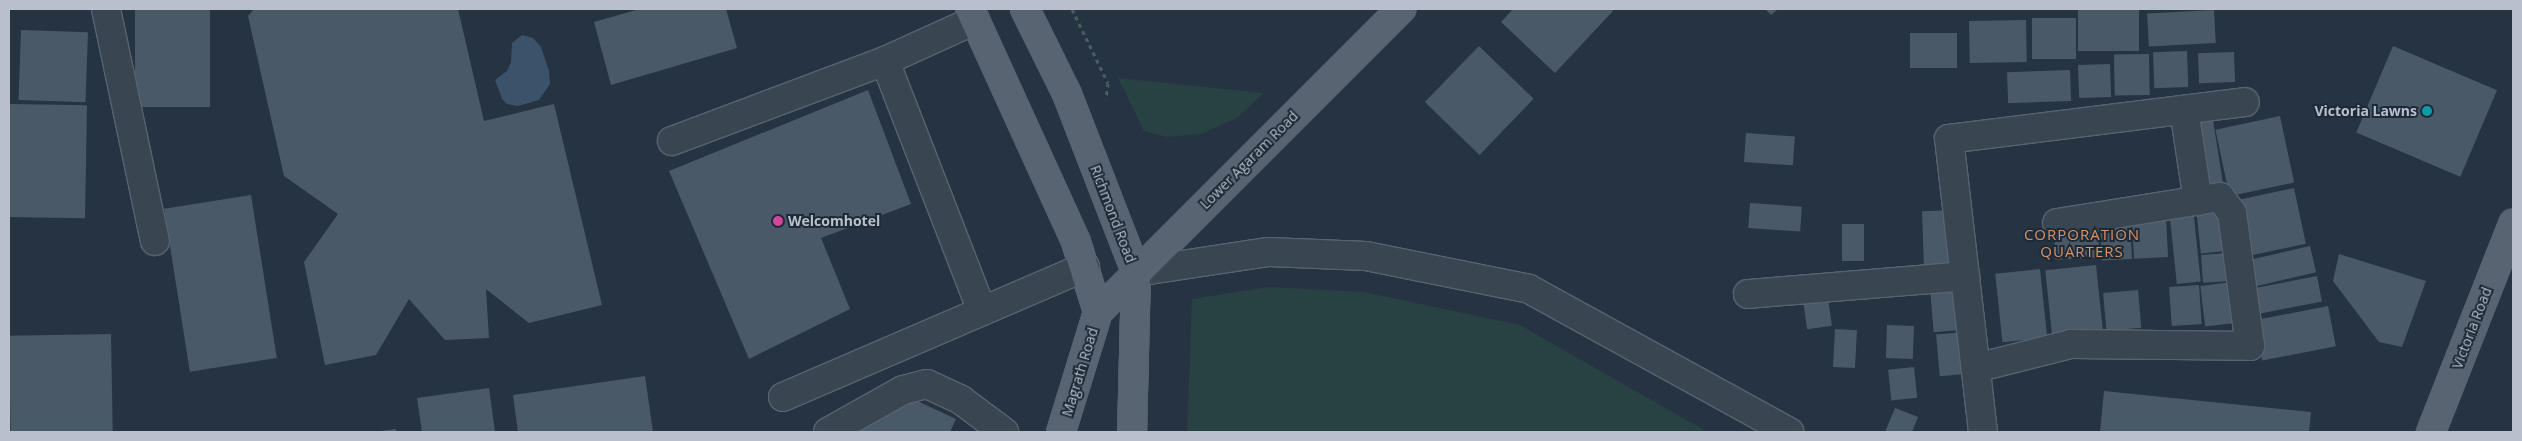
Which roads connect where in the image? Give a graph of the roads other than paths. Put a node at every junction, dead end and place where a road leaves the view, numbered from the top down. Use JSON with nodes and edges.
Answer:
{"nodes":[{"id":1,"x":106,"y":9,"type":"edge"},
{"id":2,"x":1025,"y":9,"type":"edge"},
{"id":3,"x":1401,"y":9,"type":"edge"},
{"id":4,"x":972,"y":14,"type":"edge"},
{"id":5,"x":884,"y":60,"type":"junction"},
{"id":6,"x":2244,"y":102,"type":"dead end"},
{"id":7,"x":2184,"y":110,"type":"junction"},
{"id":8,"x":672,"y":141,"type":"dead end"},
{"id":9,"x":2198,"y":200,"type":"junction"},
{"id":10,"x":2057,"y":223,"type":"dead end"},
{"id":11,"x":2513,"y":224,"type":"edge"},
{"id":12,"x":155,"y":241,"type":"dead end"},
{"id":13,"x":1085,"y":268,"type":"junction"},
{"id":14,"x":1136,"y":272,"type":"junction"},
{"id":15,"x":1965,"y":276,"type":"junction"},
{"id":16,"x":1748,"y":294,"type":"dead end"},
{"id":17,"x":982,"y":311,"type":"junction"},
{"id":18,"x":1098,"y":312,"type":"junction"},
{"id":19,"x":1976,"y":368,"type":"junction"},
{"id":20,"x":783,"y":397,"type":"dead end"},
{"id":21,"x":994,"y":430,"type":"edge"},
{"id":22,"x":828,"y":432,"type":"edge"},
{"id":23,"x":1061,"y":432,"type":"edge"},
{"id":24,"x":1132,"y":432,"type":"edge"},
{"id":25,"x":1789,"y":432,"type":"edge"},
{"id":26,"x":1983,"y":432,"type":"edge"},
{"id":27,"x":2431,"y":432,"type":"edge"}],
"edges":[{"from":1,"to":12,"type":"street"},
{"from":2,"to":14,"type":"main road","name":"Richmond Road"},
{"from":3,"to":14,"type":"main road","name":"Lower Agaram Road"},
{"from":4,"to":5,"type":"street"},
{"from":4,"to":13,"type":"main road"},
{"from":5,"to":8,"type":"street"},
{"from":5,"to":17,"type":"street"},
{"from":6,"to":7,"type":"street"},
{"from":7,"to":9,"type":"street"},
{"from":7,"to":15,"type":"street"},
{"from":9,"to":10,"type":"street"},
{"from":9,"to":19,"type":"street"},
{"from":11,"to":27,"type":"main road","name":"Victoria Road"},
{"from":13,"to":17,"type":"street"},
{"from":13,"to":18,"type":"main road"},
{"from":14,"to":18,"type":"main road","name":"Lower Agaram Road"},
{"from":14,"to":24,"type":"main road","name":"Richmond Road"},
{"from":14,"to":25,"type":"street"},
{"from":15,"to":16,"type":"street"},
{"from":15,"to":19,"type":"street"},
{"from":17,"to":20,"type":"street"},
{"from":18,"to":23,"type":"main road","name":"Magrath Road"},
{"from":19,"to":26,"type":"street"},
{"from":21,"to":22,"type":"street"}]}
